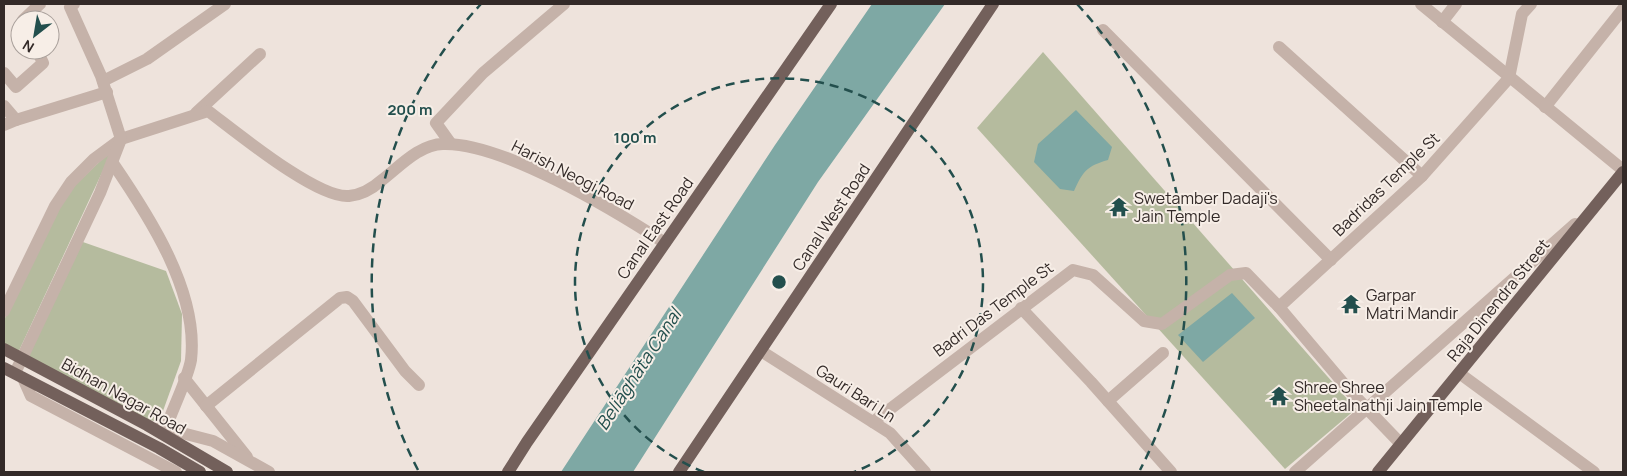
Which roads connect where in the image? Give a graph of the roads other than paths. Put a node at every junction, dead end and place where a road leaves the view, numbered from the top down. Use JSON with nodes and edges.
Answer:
{"nodes":[{"id":1,"x":74,"y":4,"type":"edge"},
{"id":2,"x":225,"y":4,"type":"edge"},
{"id":3,"x":564,"y":4,"type":"edge"},
{"id":4,"x":831,"y":4,"type":"edge"},
{"id":5,"x":992,"y":4,"type":"edge"},
{"id":6,"x":1421,"y":4,"type":"edge"},
{"id":7,"x":1456,"y":4,"type":"edge"},
{"id":8,"x":1531,"y":4,"type":"edge"},
{"id":9,"x":1618,"y":4,"type":"edge"},
{"id":10,"x":1623,"y":9,"type":"edge"},
{"id":11,"x":1442,"y":22,"type":"junction"},
{"id":12,"x":1102,"y":30,"type":"dead end"},
{"id":13,"x":1279,"y":46,"type":"dead end"},
{"id":14,"x":260,"y":54,"type":"dead end"},
{"id":15,"x":42,"y":60,"type":"edge"},
{"id":16,"x":4,"y":73,"type":"edge"},
{"id":17,"x":1509,"y":78,"type":"junction"},
{"id":18,"x":105,"y":87,"type":"junction"},
{"id":19,"x":4,"y":106,"type":"edge"},
{"id":20,"x":1545,"y":107,"type":"junction"},
{"id":21,"x":193,"y":116,"type":"junction"},
{"id":22,"x":10,"y":122,"type":"edge"},
{"id":23,"x":122,"y":139,"type":"junction"},
{"id":24,"x":452,"y":144,"type":"junction"},
{"id":25,"x":112,"y":162,"type":"junction"},
{"id":26,"x":1623,"y":171,"type":"edge"},
{"id":27,"x":1422,"y":176,"type":"junction"},
{"id":28,"x":1592,"y":210,"type":"junction"},
{"id":29,"x":665,"y":243,"type":"junction"},
{"id":30,"x":1331,"y":260,"type":"junction"},
{"id":31,"x":1020,"y":308,"type":"junction"},
{"id":32,"x":1280,"y":308,"type":"junction"},
{"id":33,"x":4,"y":311,"type":"edge"},
{"id":34,"x":4,"y":349,"type":"edge"},
{"id":35,"x":760,"y":351,"type":"junction"},
{"id":36,"x":1163,"y":353,"type":"dead end"},
{"id":37,"x":21,"y":358,"type":"junction"},
{"id":38,"x":14,"y":373,"type":"edge"},
{"id":39,"x":1459,"y":373,"type":"junction"},
{"id":40,"x":184,"y":378,"type":"junction"},
{"id":41,"x":420,"y":385,"type":"dead end"},
{"id":42,"x":1108,"y":402,"type":"junction"},
{"id":43,"x":206,"y":406,"type":"junction"},
{"id":44,"x":1366,"y":409,"type":"junction"},
{"id":45,"x":873,"y":422,"type":"junction"},
{"id":46,"x":165,"y":432,"type":"junction"},
{"id":47,"x":1402,"y":444,"type":"junction"},
{"id":48,"x":252,"y":463,"type":"junction"},
{"id":49,"x":176,"y":472,"type":"edge"},
{"id":50,"x":200,"y":472,"type":"edge"},
{"id":51,"x":227,"y":472,"type":"edge"},
{"id":52,"x":269,"y":472,"type":"edge"},
{"id":53,"x":508,"y":472,"type":"edge"},
{"id":54,"x":679,"y":472,"type":"edge"},
{"id":55,"x":925,"y":472,"type":"edge"},
{"id":56,"x":1171,"y":472,"type":"edge"},
{"id":57,"x":1295,"y":472,"type":"edge"},
{"id":58,"x":1378,"y":472,"type":"edge"},
{"id":59,"x":1594,"y":472,"type":"edge"}],
"edges":[{"from":1,"to":18,"type":"street"},
{"from":2,"to":18,"type":"street"},
{"from":3,"to":24,"type":"street"},
{"from":4,"to":29,"type":"main road","name":"Canal East Road"},
{"from":5,"to":35,"type":"main road","name":"Canal West Road"},
{"from":6,"to":11,"type":"street"},
{"from":7,"to":11,"type":"street"},
{"from":8,"to":17,"type":"street"},
{"from":9,"to":10,"type":"street"},
{"from":10,"to":20,"type":"street"},
{"from":11,"to":17,"type":"street"},
{"from":12,"to":30,"type":"street"},
{"from":13,"to":27,"type":"street"},
{"from":14,"to":21,"type":"street"},
{"from":15,"to":16,"type":"street"},
{"from":17,"to":20,"type":"street"},
{"from":17,"to":27,"type":"street","name":"Badridas Temple St"},
{"from":18,"to":22,"type":"street"},
{"from":18,"to":23,"type":"street"},
{"from":19,"to":22,"type":"street"},
{"from":20,"to":26,"type":"street"},
{"from":21,"to":23,"type":"street","name":"Harish Neogi Road"},
{"from":21,"to":24,"type":"street","name":"Harish Neogi Road"},
{"from":23,"to":25,"type":"street"},
{"from":23,"to":33,"type":"street","name":"Harish Neogi Road"},
{"from":24,"to":29,"type":"street","name":"Harish Neogi Road"},
{"from":25,"to":37,"type":"street"},
{"from":25,"to":40,"type":"street"},
{"from":26,"to":28,"type":"main road","name":"Raja Dinendra Street"},
{"from":27,"to":30,"type":"street","name":"Badridas Temple St"},
{"from":28,"to":39,"type":"main road","name":"Raja Dinendra Street"},
{"from":28,"to":44,"type":"street"},
{"from":29,"to":53,"type":"main road","name":"Canal East Road"},
{"from":30,"to":32,"type":"street","name":"Badridas Temple St"},
{"from":31,"to":32,"type":"street","name":"Badri Das Temple St"},
{"from":31,"to":42,"type":"street"},
{"from":31,"to":45,"type":"street","name":"Badri Das Temple St"},
{"from":32,"to":44,"type":"street"},
{"from":34,"to":37,"type":"main road","name":"Bidhan Nagar Road"},
{"from":35,"to":45,"type":"street","name":"Gauri Bari Ln"},
{"from":35,"to":54,"type":"main road","name":"Canal West Road"},
{"from":36,"to":42,"type":"street"},
{"from":37,"to":38,"type":"street"},
{"from":37,"to":46,"type":"main road","name":"Bidhan Nagar Road"},
{"from":38,"to":49,"type":"street"},
{"from":38,"to":50,"type":"main road","name":"Bidhan Nagar Road"},
{"from":39,"to":47,"type":"main road","name":"Raja Dinendra Street"},
{"from":39,"to":59,"type":"street"},
{"from":40,"to":43,"type":"street"},
{"from":40,"to":46,"type":"street"},
{"from":41,"to":43,"type":"street"},
{"from":42,"to":56,"type":"street"},
{"from":43,"to":48,"type":"street"},
{"from":44,"to":47,"type":"street"},
{"from":44,"to":57,"type":"street"},
{"from":45,"to":55,"type":"street","name":"Gauri Bari Ln"},
{"from":46,"to":48,"type":"street"},
{"from":46,"to":51,"type":"main road","name":"Bidhan Nagar Road"},
{"from":47,"to":58,"type":"main road","name":"Raja Dinendra Street"},
{"from":48,"to":52,"type":"street"}]}
